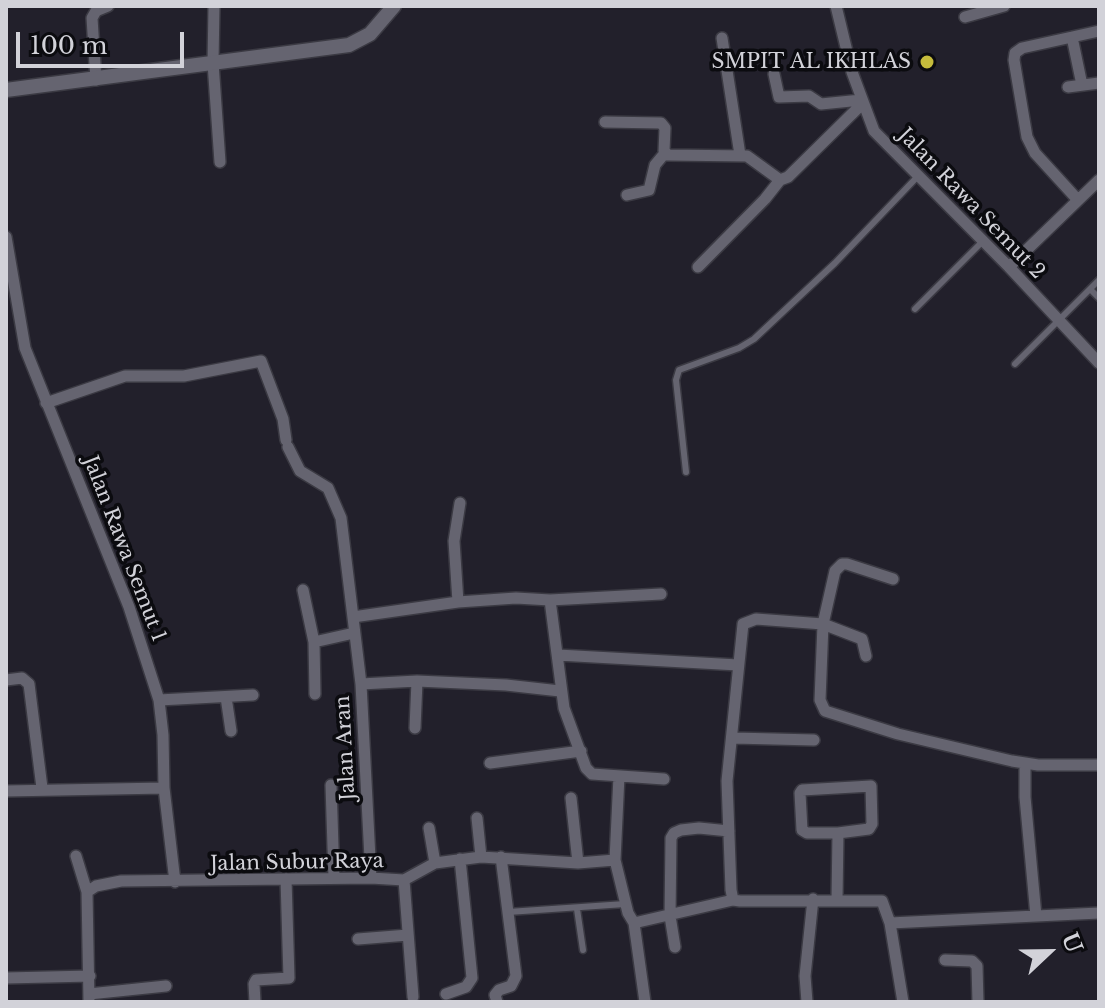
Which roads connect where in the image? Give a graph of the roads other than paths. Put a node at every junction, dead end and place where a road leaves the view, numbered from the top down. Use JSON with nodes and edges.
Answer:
{"nodes":[{"id":1,"x":108,"y":6,"type":"edge"},
{"id":2,"x":214,"y":6,"type":"edge"},
{"id":3,"x":394,"y":6,"type":"edge"},
{"id":4,"x":836,"y":6,"type":"edge"},
{"id":5,"x":1004,"y":6,"type":"edge"},
{"id":6,"x":965,"y":17,"type":"dead end"},
{"id":7,"x":1099,"y":31,"type":"edge"},
{"id":8,"x":1072,"y":37,"type":"junction"},
{"id":9,"x":722,"y":38,"type":"dead end"},
{"id":10,"x":213,"y":63,"type":"junction"},
{"id":11,"x":774,"y":74,"type":"dead end"},
{"id":12,"x":96,"y":80,"type":"junction"},
{"id":13,"x":1099,"y":83,"type":"edge"},
{"id":14,"x":1082,"y":85,"type":"junction"},
{"id":15,"x":1068,"y":87,"type":"dead end"},
{"id":16,"x":6,"y":90,"type":"edge"},
{"id":17,"x":862,"y":102,"type":"junction"},
{"id":18,"x":605,"y":122,"type":"dead end"},
{"id":19,"x":665,"y":153,"type":"junction"},
{"id":20,"x":740,"y":155,"type":"junction"},
{"id":21,"x":220,"y":162,"type":"dead end"},
{"id":22,"x":919,"y":175,"type":"junction"},
{"id":23,"x":780,"y":180,"type":"junction"},
{"id":24,"x":1099,"y":180,"type":"edge"},
{"id":25,"x":627,"y":195,"type":"dead end"},
{"id":26,"x":1077,"y":199,"type":"junction"},
{"id":27,"x":6,"y":237,"type":"edge"},
{"id":28,"x":983,"y":240,"type":"junction"},
{"id":29,"x":698,"y":267,"type":"dead end"},
{"id":30,"x":1009,"y":267,"type":"junction"},
{"id":31,"x":1099,"y":280,"type":"edge"},
{"id":32,"x":10,"y":288,"type":"edge"},
{"id":33,"x":1090,"y":289,"type":"junction"},
{"id":34,"x":1099,"y":298,"type":"edge"},
{"id":35,"x":915,"y":309,"type":"dead end"},
{"id":36,"x":1059,"y":320,"type":"junction"},
{"id":37,"x":1099,"y":363,"type":"edge"},
{"id":38,"x":1015,"y":364,"type":"dead end"},
{"id":39,"x":46,"y":403,"type":"junction"},
{"id":40,"x":686,"y":472,"type":"dead end"},
{"id":41,"x":460,"y":503,"type":"dead end"},
{"id":42,"x":893,"y":579,"type":"dead end"},
{"id":43,"x":303,"y":590,"type":"dead end"},
{"id":44,"x":661,"y":594,"type":"dead end"},
{"id":45,"x":550,"y":600,"type":"junction"},
{"id":46,"x":458,"y":602,"type":"junction"},
{"id":47,"x":353,"y":617,"type":"junction"},
{"id":48,"x":823,"y":624,"type":"junction"},
{"id":49,"x":354,"y":633,"type":"junction"},
{"id":50,"x":314,"y":642,"type":"junction"},
{"id":51,"x":558,"y":655,"type":"junction"},
{"id":52,"x":866,"y":656,"type":"dead end"},
{"id":53,"x":738,"y":665,"type":"junction"},
{"id":54,"x":6,"y":680,"type":"edge"},
{"id":55,"x":417,"y":681,"type":"junction"},
{"id":56,"x":361,"y":684,"type":"junction"},
{"id":57,"x":560,"y":691,"type":"junction"},
{"id":58,"x":315,"y":694,"type":"dead end"},
{"id":59,"x":253,"y":695,"type":"dead end"},
{"id":60,"x":226,"y":697,"type":"junction"},
{"id":61,"x":159,"y":700,"type":"junction"},
{"id":62,"x":415,"y":728,"type":"dead end"},
{"id":63,"x":231,"y":731,"type":"dead end"},
{"id":64,"x":734,"y":738,"type":"junction"},
{"id":65,"x":814,"y":740,"type":"dead end"},
{"id":66,"x":581,"y":751,"type":"junction"},
{"id":67,"x":490,"y":763,"type":"dead end"},
{"id":68,"x":1025,"y":763,"type":"junction"},
{"id":69,"x":1099,"y":765,"type":"edge"},
{"id":70,"x":619,"y":776,"type":"junction"},
{"id":71,"x":664,"y":779,"type":"dead end"},
{"id":72,"x":331,"y":785,"type":"dead end"},
{"id":73,"x":42,"y":788,"type":"junction"},
{"id":74,"x":164,"y":788,"type":"junction"},
{"id":75,"x":6,"y":791,"type":"edge"},
{"id":76,"x":571,"y":798,"type":"dead end"},
{"id":77,"x":477,"y":818,"type":"dead end"},
{"id":78,"x":429,"y":828,"type":"dead end"},
{"id":79,"x":729,"y":831,"type":"junction"},
{"id":80,"x":838,"y":833,"type":"junction"},
{"id":81,"x":76,"y":856,"type":"dead end"},
{"id":82,"x":481,"y":857,"type":"junction"},
{"id":83,"x":501,"y":857,"type":"junction"},
{"id":84,"x":460,"y":859,"type":"junction"},
{"id":85,"x":615,"y":860,"type":"junction"},
{"id":86,"x":435,"y":863,"type":"junction"},
{"id":87,"x":578,"y":863,"type":"junction"},
{"id":88,"x":334,"y":878,"type":"junction"},
{"id":89,"x":371,"y":878,"type":"junction"},
{"id":90,"x":286,"y":879,"type":"junction"},
{"id":91,"x":404,"y":880,"type":"junction"},
{"id":92,"x":175,"y":882,"type":"junction"},
{"id":93,"x":87,"y":892,"type":"junction"},
{"id":94,"x":813,"y":899,"type":"junction"},
{"id":95,"x":733,"y":900,"type":"junction"},
{"id":96,"x":837,"y":900,"type":"junction"},
{"id":97,"x":625,"y":904,"type":"junction"},
{"id":98,"x":577,"y":909,"type":"junction"},
{"id":99,"x":508,"y":912,"type":"junction"},
{"id":100,"x":1099,"y":913,"type":"edge"},
{"id":101,"x":670,"y":916,"type":"junction"},
{"id":102,"x":1036,"y":916,"type":"junction"},
{"id":103,"x":634,"y":923,"type":"junction"},
{"id":104,"x":890,"y":923,"type":"junction"},
{"id":105,"x":408,"y":935,"type":"junction"},
{"id":106,"x":358,"y":939,"type":"dead end"},
{"id":107,"x":675,"y":947,"type":"dead end"},
{"id":108,"x":583,"y":950,"type":"dead end"},
{"id":109,"x":945,"y":960,"type":"dead end"},
{"id":110,"x":90,"y":976,"type":"junction"},
{"id":111,"x":6,"y":978,"type":"edge"},
{"id":112,"x":166,"y":986,"type":"dead end"},
{"id":113,"x":446,"y":994,"type":"dead end"},
{"id":114,"x":413,"y":997,"type":"dead end"},
{"id":115,"x":89,"y":998,"type":"edge"},
{"id":116,"x":255,"y":1002,"type":"edge"},
{"id":117,"x":497,"y":1002,"type":"edge"},
{"id":118,"x":645,"y":1002,"type":"edge"},
{"id":119,"x":807,"y":1002,"type":"edge"},
{"id":120,"x":903,"y":1002,"type":"edge"},
{"id":121,"x":978,"y":1002,"type":"edge"}],
"edges":[{"from":1,"to":12,"type":"street"},
{"from":2,"to":10,"type":"street"},
{"from":3,"to":10,"type":"street"},
{"from":4,"to":17,"type":"street","name":"Jalan Rawa Semut 2"},
{"from":5,"to":6,"type":"street"},
{"from":7,"to":8,"type":"street"},
{"from":8,"to":14,"type":"street"},
{"from":8,"to":26,"type":"street"},
{"from":9,"to":20,"type":"street"},
{"from":10,"to":12,"type":"street"},
{"from":10,"to":21,"type":"street"},
{"from":11,"to":17,"type":"street"},
{"from":12,"to":16,"type":"street"},
{"from":13,"to":14,"type":"street"},
{"from":14,"to":15,"type":"street"},
{"from":17,"to":22,"type":"street","name":"Jalan Rawa Semut 2"},
{"from":17,"to":23,"type":"street"},
{"from":18,"to":19,"type":"street"},
{"from":19,"to":20,"type":"street"},
{"from":19,"to":25,"type":"street"},
{"from":20,"to":23,"type":"street"},
{"from":22,"to":28,"type":"street","name":"Jalan Rawa Semut 2"},
{"from":22,"to":40,"type":"lane"},
{"from":23,"to":29,"type":"street"},
{"from":24,"to":26,"type":"street"},
{"from":26,"to":30,"type":"street"},
{"from":27,"to":32,"type":"street","name":"Jalan Rawa Semut 1"},
{"from":28,"to":30,"type":"street","name":"Jalan Rawa Semut 2"},
{"from":28,"to":35,"type":"lane"},
{"from":30,"to":36,"type":"street","name":"Jalan Rawa Semut 2"},
{"from":31,"to":33,"type":"lane"},
{"from":32,"to":39,"type":"street","name":"Jalan Rawa Semut 1"},
{"from":33,"to":34,"type":"lane"},
{"from":33,"to":36,"type":"lane"},
{"from":36,"to":37,"type":"street","name":"Jalan Rawa Semut 2"},
{"from":36,"to":38,"type":"lane"},
{"from":39,"to":47,"type":"street","name":"Jalan Aran"},
{"from":39,"to":61,"type":"street","name":"Jalan Rawa Semut 1"},
{"from":41,"to":46,"type":"street"},
{"from":42,"to":48,"type":"street"},
{"from":43,"to":50,"type":"street"},
{"from":44,"to":45,"type":"street"},
{"from":45,"to":46,"type":"street"},
{"from":45,"to":51,"type":"street"},
{"from":46,"to":47,"type":"street"},
{"from":47,"to":49,"type":"street","name":"Jalan Aran"},
{"from":48,"to":52,"type":"street"},
{"from":48,"to":53,"type":"street"},
{"from":48,"to":68,"type":"street"},
{"from":49,"to":50,"type":"street"},
{"from":49,"to":56,"type":"street","name":"Jalan Aran"},
{"from":50,"to":58,"type":"street"},
{"from":51,"to":53,"type":"street"},
{"from":51,"to":57,"type":"street"},
{"from":53,"to":64,"type":"street"},
{"from":54,"to":73,"type":"street"},
{"from":55,"to":56,"type":"street"},
{"from":55,"to":57,"type":"street"},
{"from":55,"to":62,"type":"street"},
{"from":56,"to":89,"type":"street","name":"Jalan Aran"},
{"from":57,"to":66,"type":"street"},
{"from":59,"to":60,"type":"street"},
{"from":60,"to":61,"type":"street"},
{"from":60,"to":63,"type":"street"},
{"from":61,"to":74,"type":"street","name":"Jalan Rawa Semut 1"},
{"from":64,"to":65,"type":"street"},
{"from":64,"to":79,"type":"street"},
{"from":66,"to":67,"type":"street"},
{"from":66,"to":70,"type":"street"},
{"from":68,"to":69,"type":"street"},
{"from":68,"to":102,"type":"street"},
{"from":70,"to":71,"type":"street"},
{"from":70,"to":85,"type":"street"},
{"from":72,"to":88,"type":"street"},
{"from":73,"to":74,"type":"street"},
{"from":73,"to":75,"type":"street"},
{"from":74,"to":92,"type":"street","name":"Jalan Rawa Semut 1"},
{"from":76,"to":87,"type":"street"},
{"from":77,"to":82,"type":"street"},
{"from":78,"to":86,"type":"street"},
{"from":79,"to":95,"type":"street"},
{"from":79,"to":101,"type":"street"},
{"from":80,"to":80,"type":"street"},
{"from":80,"to":96,"type":"street"},
{"from":81,"to":93,"type":"street"},
{"from":82,"to":83,"type":"street","name":"Jalan Subur Raya"},
{"from":82,"to":84,"type":"street","name":"Jalan Subur Raya"},
{"from":83,"to":87,"type":"street","name":"Jalan Subur Raya"},
{"from":83,"to":99,"type":"street"},
{"from":84,"to":86,"type":"street","name":"Jalan Subur Raya"},
{"from":84,"to":113,"type":"street"},
{"from":85,"to":87,"type":"street","name":"Jalan Subur Raya"},
{"from":85,"to":97,"type":"street"},
{"from":86,"to":91,"type":"street","name":"Jalan Subur Raya"},
{"from":88,"to":89,"type":"street","name":"Jalan Subur Raya"},
{"from":88,"to":90,"type":"street","name":"Jalan Subur Raya"},
{"from":89,"to":91,"type":"street","name":"Jalan Subur Raya"},
{"from":90,"to":92,"type":"street","name":"Jalan Subur Raya"},
{"from":90,"to":116,"type":"street"},
{"from":91,"to":105,"type":"street"},
{"from":92,"to":93,"type":"street","name":"Jalan Subur Raya"},
{"from":93,"to":110,"type":"street"},
{"from":94,"to":95,"type":"street"},
{"from":94,"to":96,"type":"street"},
{"from":94,"to":119,"type":"street"},
{"from":95,"to":101,"type":"street"},
{"from":96,"to":104,"type":"street"},
{"from":97,"to":98,"type":"lane"},
{"from":97,"to":103,"type":"street"},
{"from":98,"to":99,"type":"lane"},
{"from":98,"to":108,"type":"lane"},
{"from":99,"to":117,"type":"street"},
{"from":100,"to":102,"type":"street"},
{"from":101,"to":103,"type":"street"},
{"from":101,"to":107,"type":"street"},
{"from":102,"to":104,"type":"street"},
{"from":103,"to":118,"type":"street"},
{"from":104,"to":120,"type":"street"},
{"from":105,"to":106,"type":"street"},
{"from":105,"to":114,"type":"street"},
{"from":109,"to":121,"type":"street"},
{"from":110,"to":111,"type":"street"},
{"from":110,"to":115,"type":"street"},
{"from":112,"to":115,"type":"street"}]}
